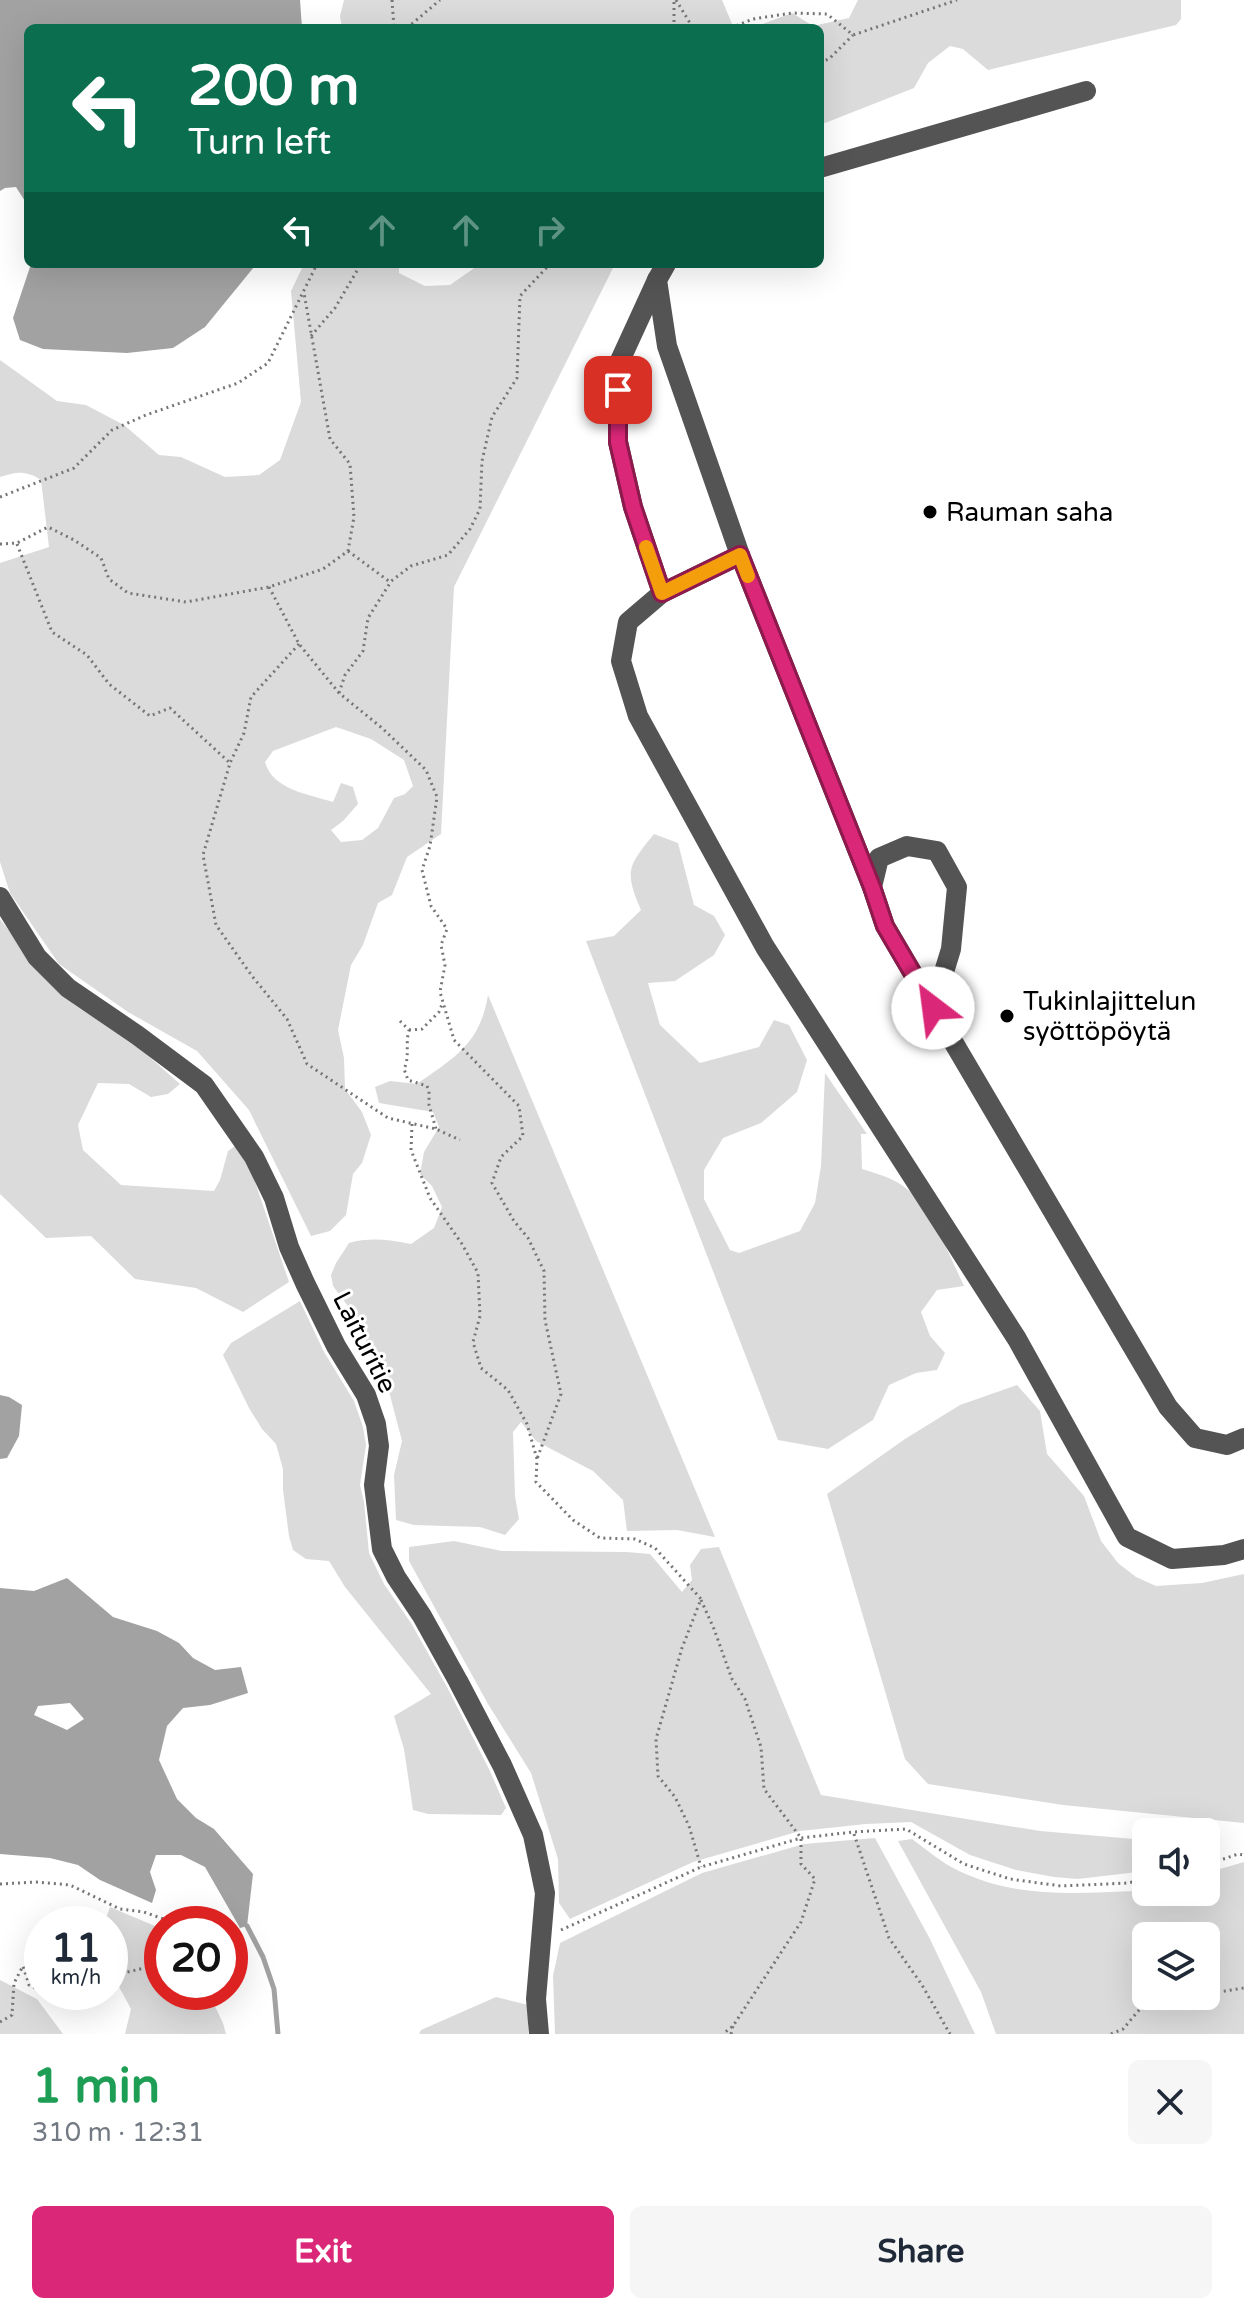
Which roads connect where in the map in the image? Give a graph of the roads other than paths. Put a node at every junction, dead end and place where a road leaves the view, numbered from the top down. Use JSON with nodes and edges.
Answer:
{"nodes":[{"id":1,"x":1086,"y":91,"type":"dead end"},
{"id":2,"x":824,"y":167,"type":"edge"},
{"id":3,"x":662,"y":272,"type":"edge"},
{"id":4,"x":740,"y":555,"type":"junction"},
{"id":5,"x":662,"y":593,"type":"junction"},
{"id":6,"x":872,"y":887,"type":"junction"},
{"id":7,"x":0,"y":897,"type":"edge"},
{"id":8,"x":933,"y":1008,"type":"junction"},
{"id":9,"x":1244,"y":1438,"type":"edge"},
{"id":10,"x":1244,"y":1549,"type":"edge"},
{"id":11,"x":539,"y":2034,"type":"edge"}],
"edges":[{"from":1,"to":2,"type":"street"},
{"from":3,"to":4,"type":"street"},
{"from":3,"to":5,"type":"street"},
{"from":4,"to":5,"type":"street"},
{"from":4,"to":6,"type":"street"},
{"from":5,"to":10,"type":"street"},
{"from":6,"to":8,"type":"street"},
{"from":6,"to":8,"type":"street"},
{"from":7,"to":11,"type":"street","name":"Laituritie"},
{"from":8,"to":9,"type":"street"}]}
